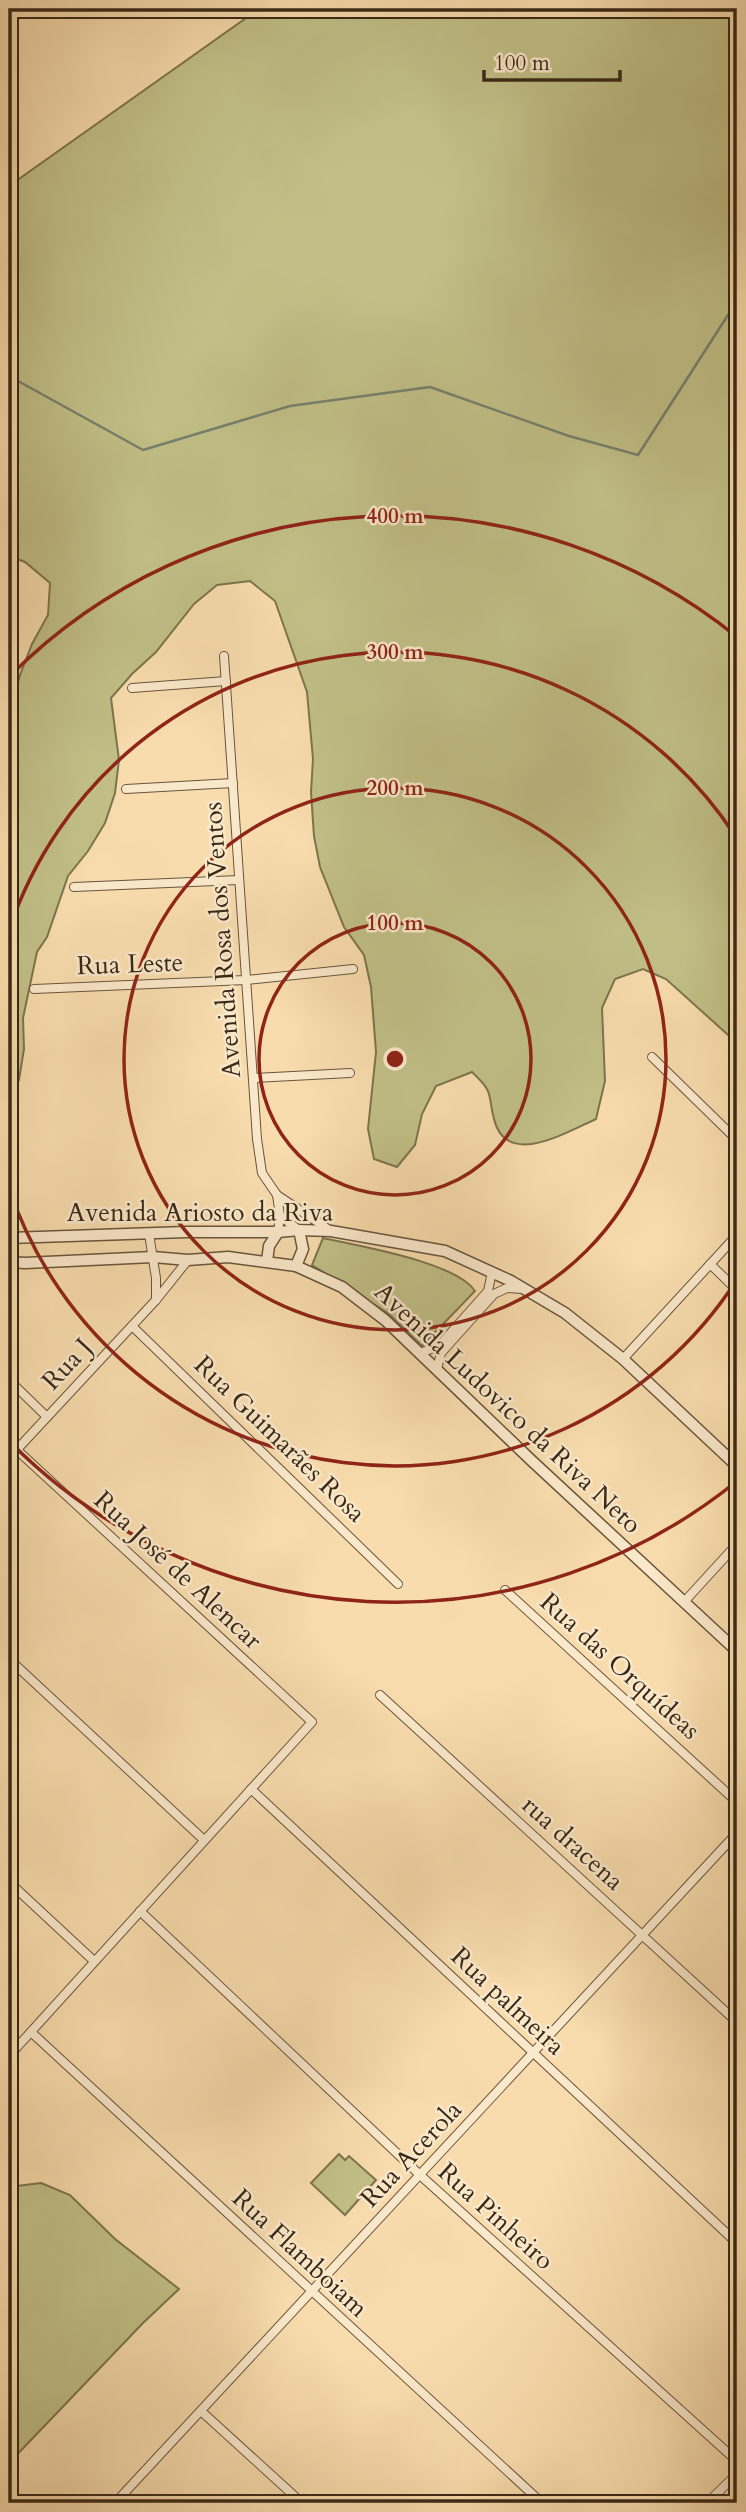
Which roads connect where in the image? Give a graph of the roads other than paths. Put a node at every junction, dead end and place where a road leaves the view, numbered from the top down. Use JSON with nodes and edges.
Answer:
{"nodes":[{"id":1,"x":224,"y":656,"type":"dead end"},
{"id":2,"x":226,"y":681,"type":"junction"},
{"id":3,"x":132,"y":688,"type":"dead end"},
{"id":4,"x":233,"y":783,"type":"junction"},
{"id":5,"x":126,"y":789,"type":"dead end"},
{"id":6,"x":239,"y":880,"type":"junction"},
{"id":7,"x":74,"y":887,"type":"dead end"},
{"id":8,"x":353,"y":969,"type":"dead end"},
{"id":9,"x":246,"y":980,"type":"junction"},
{"id":10,"x":34,"y":989,"type":"dead end"},
{"id":11,"x":652,"y":1057,"type":"dead end"},
{"id":12,"x":350,"y":1073,"type":"dead end"},
{"id":13,"x":253,"y":1078,"type":"junction"},
{"id":14,"x":737,"y":1140,"type":"edge"},
{"id":15,"x":277,"y":1195,"type":"junction"},
{"id":16,"x":280,"y":1216,"type":"junction"},
{"id":17,"x":299,"y":1230,"type":"junction"},
{"id":18,"x":331,"y":1231,"type":"junction"},
{"id":19,"x":278,"y":1232,"type":"junction"},
{"id":20,"x":149,"y":1234,"type":"junction"},
{"id":21,"x":737,"y":1235,"type":"edge"},
{"id":22,"x":9,"y":1238,"type":"edge"},
{"id":23,"x":153,"y":1257,"type":"junction"},
{"id":24,"x":188,"y":1260,"type":"junction"},
{"id":25,"x":267,"y":1261,"type":"junction"},
{"id":26,"x":9,"y":1262,"type":"edge"},
{"id":27,"x":710,"y":1264,"type":"junction"},
{"id":28,"x":296,"y":1266,"type":"junction"},
{"id":29,"x":492,"y":1272,"type":"junction"},
{"id":30,"x":737,"y":1290,"type":"edge"},
{"id":31,"x":492,"y":1291,"type":"junction"},
{"id":32,"x":528,"y":1291,"type":"junction"},
{"id":33,"x":156,"y":1300,"type":"junction"},
{"id":34,"x":466,"y":1321,"type":"junction"},
{"id":35,"x":132,"y":1326,"type":"junction"},
{"id":36,"x":420,"y":1353,"type":"junction"},
{"id":37,"x":623,"y":1359,"type":"junction"},
{"id":38,"x":437,"y":1369,"type":"junction"},
{"id":39,"x":9,"y":1380,"type":"edge"},
{"id":40,"x":47,"y":1417,"type":"junction"},
{"id":41,"x":16,"y":1450,"type":"junction"},
{"id":42,"x":9,"y":1458,"type":"edge"},
{"id":43,"x":737,"y":1465,"type":"edge"},
{"id":44,"x":737,"y":1544,"type":"edge"},
{"id":45,"x":398,"y":1584,"type":"dead end"},
{"id":46,"x":505,"y":1590,"type":"dead end"},
{"id":47,"x":684,"y":1602,"type":"junction"},
{"id":48,"x":737,"y":1651,"type":"edge"},
{"id":49,"x":9,"y":1659,"type":"edge"},
{"id":50,"x":380,"y":1695,"type":"dead end"},
{"id":51,"x":251,"y":1789,"type":"junction"},
{"id":52,"x":737,"y":1802,"type":"edge"},
{"id":53,"x":737,"y":1833,"type":"edge"},
{"id":54,"x":204,"y":1840,"type":"junction"},
{"id":55,"x":9,"y":1882,"type":"edge"},
{"id":56,"x":140,"y":1911,"type":"junction"},
{"id":57,"x":643,"y":1935,"type":"junction"},
{"id":58,"x":94,"y":1961,"type":"junction"},
{"id":59,"x":737,"y":2022,"type":"edge"},
{"id":60,"x":31,"y":2032,"type":"junction"},
{"id":61,"x":533,"y":2053,"type":"junction"},
{"id":62,"x":9,"y":2056,"type":"edge"},
{"id":63,"x":420,"y":2175,"type":"junction"},
{"id":64,"x":737,"y":2243,"type":"edge"},
{"id":65,"x":311,"y":2292,"type":"junction"},
{"id":66,"x":201,"y":2411,"type":"junction"},
{"id":67,"x":737,"y":2461,"type":"edge"},
{"id":68,"x":737,"y":2474,"type":"edge"},
{"id":69,"x":115,"y":2503,"type":"edge"},
{"id":70,"x":302,"y":2503,"type":"edge"},
{"id":71,"x":542,"y":2503,"type":"edge"},
{"id":72,"x":707,"y":2503,"type":"edge"}],
"edges":[{"from":1,"to":2,"type":"street","name":"Avenida Rosa dos Ventos"},
{"from":2,"to":3,"type":"street"},
{"from":2,"to":4,"type":"street","name":"Avenida Rosa dos Ventos"},
{"from":4,"to":5,"type":"street"},
{"from":4,"to":6,"type":"street","name":"Avenida Rosa dos Ventos"},
{"from":6,"to":7,"type":"street"},
{"from":6,"to":9,"type":"street","name":"Avenida Rosa dos Ventos"},
{"from":8,"to":9,"type":"street","name":"Rua Leste"},
{"from":9,"to":10,"type":"street","name":"Rua Leste"},
{"from":9,"to":13,"type":"street","name":"Avenida Rosa dos Ventos"},
{"from":11,"to":14,"type":"street"},
{"from":12,"to":13,"type":"street"},
{"from":13,"to":15,"type":"street","name":"Avenida Rosa dos Ventos"},
{"from":15,"to":16,"type":"street","name":"Avenida Rosa dos Ventos"},
{"from":15,"to":18,"type":"street"},
{"from":16,"to":17,"type":"street"},
{"from":16,"to":19,"type":"street","name":"Avenida Rosa dos Ventos"},
{"from":17,"to":18,"type":"street","name":"Avenida Ariosto da Riva"},
{"from":17,"to":19,"type":"street","name":"Avenida Ariosto da Riva"},
{"from":17,"to":28,"type":"street"},
{"from":18,"to":29,"type":"street","name":"Avenida Ariosto da Riva"},
{"from":19,"to":20,"type":"street","name":"Avenida Ariosto da Riva"},
{"from":19,"to":25,"type":"street"},
{"from":20,"to":22,"type":"street","name":"Avenida Ariosto da Riva"},
{"from":20,"to":23,"type":"street"},
{"from":21,"to":27,"type":"street"},
{"from":23,"to":24,"type":"street","name":"Avenida Ludovico da Riva Neto"},
{"from":23,"to":26,"type":"street","name":"Avenida Ludovico da Riva Neto"},
{"from":23,"to":33,"type":"street"},
{"from":24,"to":25,"type":"street","name":"Avenida Ludovico da Riva Neto"},
{"from":24,"to":33,"type":"street","name":"Rua J"},
{"from":25,"to":28,"type":"street","name":"Avenida Ludovico da Riva Neto"},
{"from":27,"to":30,"type":"street"},
{"from":27,"to":37,"type":"street"},
{"from":28,"to":36,"type":"street","name":"Avenida Ludovico da Riva Neto"},
{"from":29,"to":31,"type":"street"},
{"from":29,"to":32,"type":"street","name":"Avenida Ariosto da Riva"},
{"from":31,"to":32,"type":"street"},
{"from":31,"to":34,"type":"street"},
{"from":32,"to":37,"type":"street","name":"Avenida Ariosto da Riva"},
{"from":33,"to":35,"type":"street","name":"Rua J"},
{"from":34,"to":36,"type":"street"},
{"from":34,"to":38,"type":"street"},
{"from":35,"to":40,"type":"street","name":"Rua J"},
{"from":35,"to":45,"type":"street","name":"Rua Guimarães Rosa"},
{"from":36,"to":38,"type":"street","name":"Avenida Ludovico da Riva Neto"},
{"from":37,"to":43,"type":"street","name":"Avenida Ariosto da Riva"},
{"from":38,"to":47,"type":"street","name":"Avenida Ludovico da Riva Neto"},
{"from":39,"to":40,"type":"street"},
{"from":40,"to":41,"type":"street","name":"Rua J"},
{"from":41,"to":42,"type":"street","name":"Rua J"},
{"from":41,"to":51,"type":"street","name":"Rua José de Alencar"},
{"from":44,"to":47,"type":"street"},
{"from":46,"to":52,"type":"street","name":"Rua das Orquídeas"},
{"from":47,"to":48,"type":"street","name":"Avenida Ludovico da Riva Neto"},
{"from":49,"to":54,"type":"street"},
{"from":50,"to":57,"type":"street","name":"rua dracena"},
{"from":51,"to":54,"type":"street"},
{"from":51,"to":61,"type":"street","name":"Rua palmeira"},
{"from":53,"to":57,"type":"street","name":"Rua Acerola"},
{"from":54,"to":56,"type":"street"},
{"from":55,"to":58,"type":"street"},
{"from":56,"to":58,"type":"street"},
{"from":56,"to":63,"type":"street","name":"Rua Pinheiro"},
{"from":57,"to":59,"type":"street","name":"rua dracena"},
{"from":57,"to":61,"type":"street","name":"Rua Acerola"},
{"from":58,"to":60,"type":"street"},
{"from":60,"to":62,"type":"street"},
{"from":60,"to":65,"type":"street","name":"Rua Flamboiam"},
{"from":61,"to":63,"type":"street","name":"Rua Acerola"},
{"from":61,"to":64,"type":"street","name":"Rua palmeira"},
{"from":63,"to":65,"type":"street","name":"Rua Acerola"},
{"from":63,"to":67,"type":"street","name":"Rua Pinheiro"},
{"from":65,"to":66,"type":"street","name":"Rua Acerola"},
{"from":65,"to":71,"type":"street","name":"Rua Flamboiam"},
{"from":66,"to":69,"type":"street","name":"Rua Acerola"},
{"from":66,"to":70,"type":"street"},
{"from":68,"to":72,"type":"street"}]}
